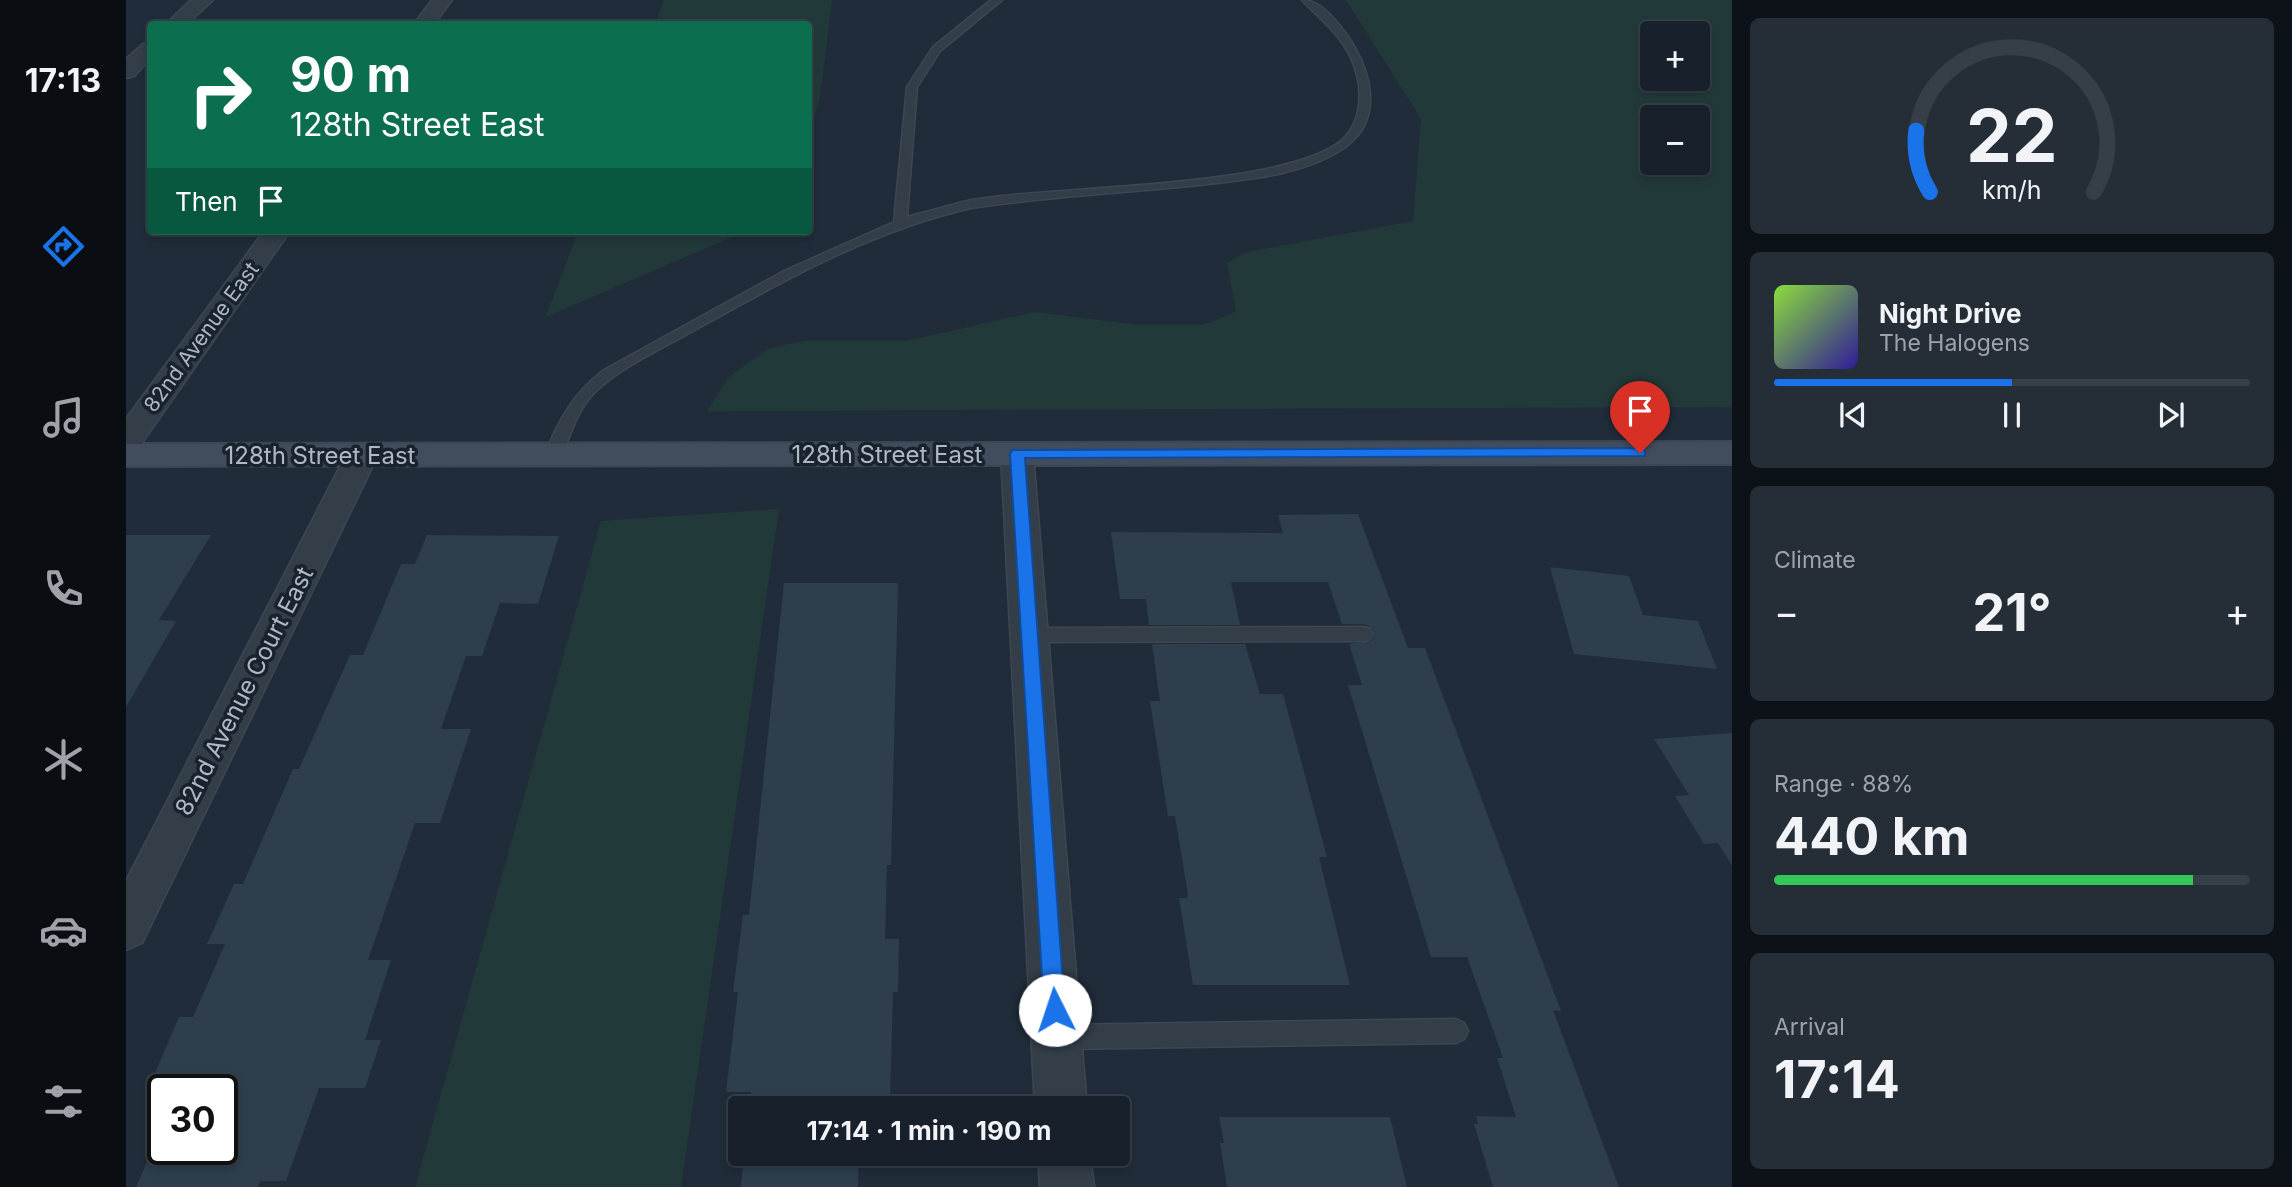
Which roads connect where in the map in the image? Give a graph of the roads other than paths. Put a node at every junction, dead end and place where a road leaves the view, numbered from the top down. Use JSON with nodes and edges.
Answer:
{"nodes":[{"id":1,"x":203,"y":0,"type":"edge"},
{"id":2,"x":442,"y":0,"type":"edge"},
{"id":3,"x":997,"y":0,"type":"edge"},
{"id":4,"x":1307,"y":0,"type":"edge"},
{"id":5,"x":179,"y":21,"type":"edge"},
{"id":6,"x":426,"y":21,"type":"edge"},
{"id":7,"x":147,"y":51,"type":"edge"},
{"id":8,"x":126,"y":71,"type":"edge"},
{"id":9,"x":900,"y":224,"type":"junction"},
{"id":10,"x":274,"y":235,"type":"edge"},
{"id":11,"x":126,"y":442,"type":"edge"},
{"id":12,"x":1732,"y":453,"type":"edge"},
{"id":13,"x":1017,"y":454,"type":"junction"},
{"id":14,"x":126,"y":455,"type":"edge"},
{"id":15,"x":362,"y":455,"type":"junction"},
{"id":16,"x":553,"y":455,"type":"junction"},
{"id":17,"x":1364,"y":634,"type":"dead end"},
{"id":18,"x":1030,"y":635,"type":"junction"},
{"id":19,"x":126,"y":928,"type":"edge"},
{"id":20,"x":1456,"y":1031,"type":"dead end"},
{"id":21,"x":1056,"y":1037,"type":"junction"},
{"id":22,"x":1060,"y":1096,"type":"edge"},
{"id":23,"x":1065,"y":1166,"type":"edge"},
{"id":24,"x":1067,"y":1187,"type":"edge"}],
"edges":[{"from":1,"to":5,"type":"street"},
{"from":2,"to":6,"type":"street"},
{"from":3,"to":9,"type":"lane"},
{"from":4,"to":9,"type":"lane"},
{"from":7,"to":8,"type":"street"},
{"from":9,"to":16,"type":"lane"},
{"from":10,"to":11,"type":"street","name":"82nd Avenue East"},
{"from":12,"to":13,"type":"street","name":"128th Street East"},
{"from":13,"to":16,"type":"street","name":"128th Street East"},
{"from":13,"to":18,"type":"street"},
{"from":14,"to":15,"type":"street","name":"128th Street East"},
{"from":15,"to":16,"type":"street","name":"128th Street East"},
{"from":15,"to":19,"type":"street","name":"82nd Avenue Court East"},
{"from":17,"to":18,"type":"lane"},
{"from":18,"to":21,"type":"street"},
{"from":20,"to":21,"type":"lane"},
{"from":21,"to":22,"type":"street"},
{"from":23,"to":24,"type":"street"}]}
